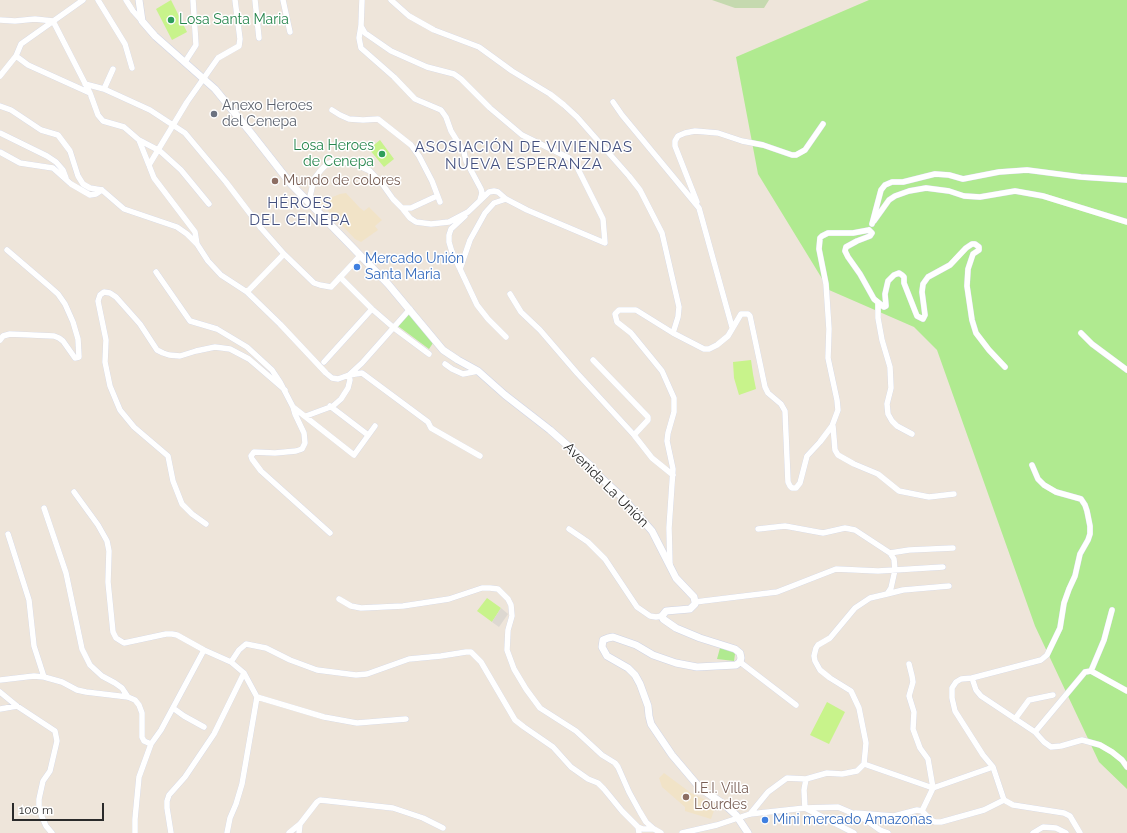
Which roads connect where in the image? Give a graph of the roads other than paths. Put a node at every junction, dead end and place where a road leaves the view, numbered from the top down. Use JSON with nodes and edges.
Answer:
{"nodes":[{"id":1,"x":83,"y":0,"type":"edge"},
{"id":2,"x":98,"y":0,"type":"edge"},
{"id":3,"x":126,"y":0,"type":"edge"},
{"id":4,"x":139,"y":0,"type":"edge"},
{"id":5,"x":193,"y":0,"type":"edge"},
{"id":6,"x":235,"y":0,"type":"edge"},
{"id":7,"x":255,"y":0,"type":"edge"},
{"id":8,"x":283,"y":0,"type":"edge"},
{"id":9,"x":362,"y":0,"type":"edge"},
{"id":10,"x":391,"y":0,"type":"edge"},
{"id":11,"x":0,"y":20,"type":"edge"},
{"id":12,"x":53,"y":21,"type":"junction"},
{"id":13,"x":142,"y":21,"type":"junction"},
{"id":14,"x":361,"y":26,"type":"junction"},
{"id":15,"x":290,"y":32,"type":"dead end"},
{"id":16,"x":259,"y":38,"type":"dead end"},
{"id":17,"x":16,"y":56,"type":"junction"},
{"id":18,"x":186,"y":62,"type":"junction"},
{"id":19,"x":132,"y":68,"type":"dead end"},
{"id":20,"x":113,"y":69,"type":"dead end"},
{"id":21,"x":0,"y":76,"type":"edge"},
{"id":22,"x":204,"y":78,"type":"junction"},
{"id":23,"x":85,"y":84,"type":"junction"},
{"id":24,"x":104,"y":89,"type":"junction"},
{"id":25,"x":90,"y":93,"type":"junction"},
{"id":26,"x":613,"y":102,"type":"dead end"},
{"id":27,"x":0,"y":106,"type":"edge"},
{"id":28,"x":332,"y":110,"type":"dead end"},
{"id":29,"x":823,"y":124,"type":"dead end"},
{"id":30,"x":173,"y":125,"type":"junction"},
{"id":31,"x":0,"y":133,"type":"edge"},
{"id":32,"x":139,"y":140,"type":"junction"},
{"id":33,"x":157,"y":150,"type":"junction"},
{"id":34,"x":0,"y":152,"type":"edge"},
{"id":35,"x":149,"y":165,"type":"junction"},
{"id":36,"x":67,"y":180,"type":"junction"},
{"id":37,"x":1127,"y":180,"type":"edge"},
{"id":38,"x":102,"y":190,"type":"junction"},
{"id":39,"x":437,"y":196,"type":"junction"},
{"id":40,"x":506,"y":199,"type":"junction"},
{"id":41,"x":480,"y":200,"type":"junction"},
{"id":42,"x":309,"y":201,"type":"junction"},
{"id":43,"x":440,"y":202,"type":"dead end"},
{"id":44,"x":209,"y":204,"type":"dead end"},
{"id":45,"x":402,"y":208,"type":"junction"},
{"id":46,"x":699,"y":208,"type":"junction"},
{"id":47,"x":468,"y":212,"type":"junction"},
{"id":48,"x":1127,"y":222,"type":"edge"},
{"id":49,"x":872,"y":224,"type":"junction"},
{"id":50,"x":869,"y":230,"type":"junction"},
{"id":51,"x":197,"y":244,"type":"junction"},
{"id":52,"x":7,"y":250,"type":"dead end"},
{"id":53,"x":284,"y":254,"type":"junction"},
{"id":54,"x":360,"y":256,"type":"junction"},
{"id":55,"x":460,"y":269,"type":"junction"},
{"id":56,"x":156,"y":272,"type":"dead end"},
{"id":57,"x":340,"y":277,"type":"junction"},
{"id":58,"x":247,"y":292,"type":"junction"},
{"id":59,"x":510,"y":294,"type":"dead end"},
{"id":60,"x":878,"y":303,"type":"junction"},
{"id":61,"x":372,"y":309,"type":"junction"},
{"id":62,"x":410,"y":309,"type":"junction"},
{"id":63,"x":732,"y":327,"type":"junction"},
{"id":64,"x":394,"y":328,"type":"junction"},
{"id":65,"x":673,"y":333,"type":"junction"},
{"id":66,"x":1082,"y":333,"type":"dead end"},
{"id":67,"x":506,"y":337,"type":"dead end"},
{"id":68,"x":0,"y":340,"type":"edge"},
{"id":69,"x":429,"y":354,"type":"dead end"},
{"id":70,"x":593,"y":360,"type":"dead end"},
{"id":71,"x":324,"y":362,"type":"dead end"},
{"id":72,"x":444,"y":364,"type":"dead end"},
{"id":73,"x":1005,"y":367,"type":"dead end"},
{"id":74,"x":1127,"y":370,"type":"edge"},
{"id":75,"x":478,"y":371,"type":"junction"},
{"id":76,"x":349,"y":375,"type":"junction"},
{"id":77,"x":285,"y":390,"type":"junction"},
{"id":78,"x":330,"y":406,"type":"junction"},
{"id":79,"x":293,"y":407,"type":"junction"},
{"id":80,"x":306,"y":416,"type":"junction"},
{"id":81,"x":375,"y":426,"type":"dead end"},
{"id":82,"x":832,"y":426,"type":"junction"},
{"id":83,"x":912,"y":434,"type":"dead end"},
{"id":84,"x":368,"y":435,"type":"junction"},
{"id":85,"x":634,"y":435,"type":"junction"},
{"id":86,"x":480,"y":456,"type":"dead end"},
{"id":87,"x":1032,"y":465,"type":"dead end"},
{"id":88,"x":673,"y":475,"type":"junction"},
{"id":89,"x":74,"y":492,"type":"dead end"},
{"id":90,"x":954,"y":494,"type":"dead end"},
{"id":91,"x":44,"y":508,"type":"dead end"},
{"id":92,"x":206,"y":524,"type":"dead end"},
{"id":93,"x":569,"y":529,"type":"dead end"},
{"id":94,"x":758,"y":529,"type":"dead end"},
{"id":95,"x":330,"y":533,"type":"dead end"},
{"id":96,"x":8,"y":534,"type":"dead end"},
{"id":97,"x":953,"y":548,"type":"dead end"},
{"id":98,"x":890,"y":553,"type":"junction"},
{"id":99,"x":670,"y":567,"type":"junction"},
{"id":100,"x":943,"y":567,"type":"dead end"},
{"id":101,"x":895,"y":570,"type":"junction"},
{"id":102,"x":949,"y":586,"type":"dead end"},
{"id":103,"x":887,"y":594,"type":"junction"},
{"id":104,"x":338,"y":598,"type":"dead end"},
{"id":105,"x":695,"y":602,"type":"junction"},
{"id":106,"x":1112,"y":610,"type":"dead end"},
{"id":107,"x":662,"y":616,"type":"junction"},
{"id":108,"x":204,"y":650,"type":"junction"},
{"id":109,"x":231,"y":662,"type":"junction"},
{"id":110,"x":740,"y":662,"type":"junction"},
{"id":111,"x":909,"y":664,"type":"dead end"},
{"id":112,"x":1091,"y":671,"type":"junction"},
{"id":113,"x":244,"y":673,"type":"junction"},
{"id":114,"x":44,"y":677,"type":"junction"},
{"id":115,"x":972,"y":678,"type":"junction"},
{"id":116,"x":0,"y":680,"type":"edge"},
{"id":117,"x":1127,"y":691,"type":"edge"},
{"id":118,"x":0,"y":692,"type":"edge"},
{"id":119,"x":1053,"y":695,"type":"dead end"},
{"id":120,"x":128,"y":697,"type":"junction"},
{"id":121,"x":257,"y":697,"type":"junction"},
{"id":122,"x":796,"y":705,"type":"dead end"},
{"id":123,"x":17,"y":706,"type":"junction"},
{"id":124,"x":173,"y":708,"type":"junction"},
{"id":125,"x":0,"y":709,"type":"edge"},
{"id":126,"x":406,"y":719,"type":"dead end"},
{"id":127,"x":1015,"y":719,"type":"junction"},
{"id":128,"x":204,"y":728,"type":"dead end"},
{"id":129,"x":1035,"y":732,"type":"junction"},
{"id":130,"x":151,"y":744,"type":"junction"},
{"id":131,"x":864,"y":764,"type":"junction"},
{"id":132,"x":993,"y":767,"type":"junction"},
{"id":133,"x":1127,"y":767,"type":"edge"},
{"id":134,"x":806,"y":779,"type":"junction"},
{"id":135,"x":933,"y":788,"type":"junction"},
{"id":136,"x":1004,"y":800,"type":"junction"},
{"id":137,"x":805,"y":808,"type":"junction"},
{"id":138,"x":922,"y":811,"type":"junction"},
{"id":139,"x":852,"y":813,"type":"junction"},
{"id":140,"x":750,"y":814,"type":"junction"},
{"id":141,"x":738,"y":818,"type":"junction"},
{"id":142,"x":300,"y":824,"type":"junction"},
{"id":143,"x":443,"y":828,"type":"dead end"},
{"id":144,"x":654,"y":829,"type":"junction"},
{"id":145,"x":638,"y":830,"type":"edge"},
{"id":146,"x":52,"y":833,"type":"edge"},
{"id":147,"x":135,"y":833,"type":"edge"},
{"id":148,"x":170,"y":833,"type":"edge"},
{"id":149,"x":227,"y":833,"type":"edge"},
{"id":150,"x":289,"y":833,"type":"edge"},
{"id":151,"x":299,"y":833,"type":"edge"},
{"id":152,"x":661,"y":833,"type":"edge"},
{"id":153,"x":682,"y":833,"type":"edge"},
{"id":154,"x":748,"y":833,"type":"edge"},
{"id":155,"x":854,"y":833,"type":"edge"},
{"id":156,"x":888,"y":833,"type":"edge"},
{"id":157,"x":1033,"y":833,"type":"edge"},
{"id":158,"x":1066,"y":833,"type":"edge"},
{"id":159,"x":1080,"y":833,"type":"edge"}],
"edges":[{"from":1,"to":12,"type":"street"},
{"from":2,"to":19,"type":"street"},
{"from":3,"to":13,"type":"street"},
{"from":4,"to":13,"type":"main road"},
{"from":5,"to":18,"type":"street"},
{"from":6,"to":22,"type":"street"},
{"from":7,"to":16,"type":"street"},
{"from":8,"to":15,"type":"street"},
{"from":9,"to":14,"type":"street"},
{"from":10,"to":65,"type":"street"},
{"from":11,"to":12,"type":"street"},
{"from":12,"to":17,"type":"street"},
{"from":12,"to":23,"type":"street"},
{"from":13,"to":18,"type":"main road","name":"Avenida La Unión"},
{"from":14,"to":40,"type":"street"},
{"from":14,"to":41,"type":"street"},
{"from":17,"to":21,"type":"street"},
{"from":17,"to":25,"type":"street"},
{"from":18,"to":22,"type":"main road","name":"Avenida La Unión"},
{"from":20,"to":24,"type":"street"},
{"from":22,"to":30,"type":"street"},
{"from":22,"to":42,"type":"main road","name":"Avenida La Unión"},
{"from":23,"to":24,"type":"street"},
{"from":23,"to":25,"type":"street"},
{"from":24,"to":30,"type":"street"},
{"from":25,"to":32,"type":"street"},
{"from":26,"to":46,"type":"street"},
{"from":27,"to":38,"type":"street"},
{"from":28,"to":39,"type":"street"},
{"from":29,"to":46,"type":"street"},
{"from":30,"to":33,"type":"street"},
{"from":30,"to":53,"type":"street"},
{"from":31,"to":36,"type":"street"},
{"from":32,"to":33,"type":"street"},
{"from":32,"to":35,"type":"street"},
{"from":33,"to":35,"type":"street"},
{"from":33,"to":44,"type":"street"},
{"from":34,"to":36,"type":"street"},
{"from":35,"to":51,"type":"street"},
{"from":36,"to":38,"type":"street"},
{"from":37,"to":49,"type":"street"},
{"from":38,"to":51,"type":"street"},
{"from":39,"to":43,"type":"street"},
{"from":39,"to":45,"type":"street"},
{"from":40,"to":41,"type":"street"},
{"from":40,"to":55,"type":"street"},
{"from":41,"to":47,"type":"street"},
{"from":42,"to":45,"type":"street"},
{"from":42,"to":54,"type":"main road","name":"Avenida La Unión"},
{"from":45,"to":47,"type":"street"},
{"from":46,"to":63,"type":"street"},
{"from":47,"to":55,"type":"street"},
{"from":48,"to":49,"type":"street"},
{"from":49,"to":50,"type":"street"},
{"from":50,"to":60,"type":"street"},
{"from":50,"to":82,"type":"street"},
{"from":51,"to":58,"type":"street"},
{"from":52,"to":68,"type":"street"},
{"from":53,"to":57,"type":"street"},
{"from":53,"to":58,"type":"street"},
{"from":54,"to":57,"type":"street"},
{"from":54,"to":62,"type":"main road","name":"Avenida La Unión"},
{"from":55,"to":67,"type":"street"},
{"from":56,"to":77,"type":"street"},
{"from":57,"to":61,"type":"street"},
{"from":58,"to":76,"type":"street"},
{"from":59,"to":85,"type":"street"},
{"from":60,"to":73,"type":"street"},
{"from":60,"to":83,"type":"street"},
{"from":61,"to":64,"type":"street"},
{"from":61,"to":71,"type":"street"},
{"from":62,"to":64,"type":"street"},
{"from":62,"to":75,"type":"main road","name":"Avenida La Unión"},
{"from":63,"to":65,"type":"street"},
{"from":63,"to":82,"type":"street"},
{"from":64,"to":69,"type":"street"},
{"from":64,"to":76,"type":"street"},
{"from":65,"to":88,"type":"street"},
{"from":66,"to":74,"type":"street"},
{"from":70,"to":85,"type":"street"},
{"from":72,"to":75,"type":"street"},
{"from":75,"to":99,"type":"main road","name":"Avenida La Unión"},
{"from":76,"to":78,"type":"street"},
{"from":76,"to":86,"type":"street"},
{"from":77,"to":79,"type":"street"},
{"from":77,"to":92,"type":"street"},
{"from":78,"to":80,"type":"street"},
{"from":78,"to":84,"type":"street"},
{"from":79,"to":80,"type":"street"},
{"from":79,"to":95,"type":"street"},
{"from":80,"to":84,"type":"street"},
{"from":81,"to":84,"type":"street"},
{"from":82,"to":90,"type":"street"},
{"from":85,"to":88,"type":"street"},
{"from":87,"to":115,"type":"street"},
{"from":88,"to":99,"type":"street"},
{"from":89,"to":108,"type":"street"},
{"from":91,"to":120,"type":"street"},
{"from":93,"to":107,"type":"street"},
{"from":94,"to":98,"type":"street"},
{"from":96,"to":114,"type":"street"},
{"from":97,"to":98,"type":"street"},
{"from":98,"to":101,"type":"street"},
{"from":99,"to":105,"type":"main road","name":"Avenida La Unión"},
{"from":100,"to":101,"type":"street"},
{"from":101,"to":103,"type":"street"},
{"from":101,"to":105,"type":"street"},
{"from":102,"to":103,"type":"street"},
{"from":103,"to":131,"type":"street"},
{"from":104,"to":144,"type":"street"},
{"from":105,"to":107,"type":"main road"},
{"from":106,"to":112,"type":"street"},
{"from":107,"to":110,"type":"main road"},
{"from":108,"to":109,"type":"street"},
{"from":108,"to":124,"type":"street"},
{"from":109,"to":113,"type":"street"},
{"from":109,"to":145,"type":"street"},
{"from":110,"to":122,"type":"street"},
{"from":110,"to":141,"type":"main road"},
{"from":111,"to":135,"type":"street"},
{"from":112,"to":117,"type":"street"},
{"from":112,"to":129,"type":"street"},
{"from":113,"to":121,"type":"street"},
{"from":113,"to":148,"type":"street"},
{"from":114,"to":116,"type":"street"},
{"from":114,"to":120,"type":"street"},
{"from":115,"to":127,"type":"street"},
{"from":115,"to":132,"type":"street"},
{"from":118,"to":123,"type":"street"},
{"from":119,"to":127,"type":"street"},
{"from":120,"to":130,"type":"street"},
{"from":121,"to":126,"type":"street"},
{"from":121,"to":149,"type":"street"},
{"from":123,"to":125,"type":"street"},
{"from":123,"to":146,"type":"street"},
{"from":124,"to":128,"type":"street"},
{"from":124,"to":130,"type":"street"},
{"from":127,"to":129,"type":"street"},
{"from":129,"to":133,"type":"street"},
{"from":130,"to":147,"type":"street"},
{"from":131,"to":134,"type":"street"},
{"from":131,"to":135,"type":"street"},
{"from":132,"to":135,"type":"street"},
{"from":132,"to":136,"type":"street"},
{"from":134,"to":137,"type":"street"},
{"from":134,"to":140,"type":"street"},
{"from":135,"to":138,"type":"street"},
{"from":136,"to":138,"type":"street"},
{"from":136,"to":159,"type":"street"},
{"from":137,"to":139,"type":"street"},
{"from":137,"to":140,"type":"street"},
{"from":137,"to":155,"type":"street"},
{"from":138,"to":139,"type":"street"},
{"from":139,"to":156,"type":"street"},
{"from":140,"to":141,"type":"street"},
{"from":141,"to":153,"type":"street"},
{"from":141,"to":154,"type":"main road"},
{"from":142,"to":143,"type":"street"},
{"from":142,"to":150,"type":"street"},
{"from":142,"to":151,"type":"street"},
{"from":144,"to":145,"type":"street"},
{"from":144,"to":152,"type":"street"},
{"from":157,"to":158,"type":"street"}]}
